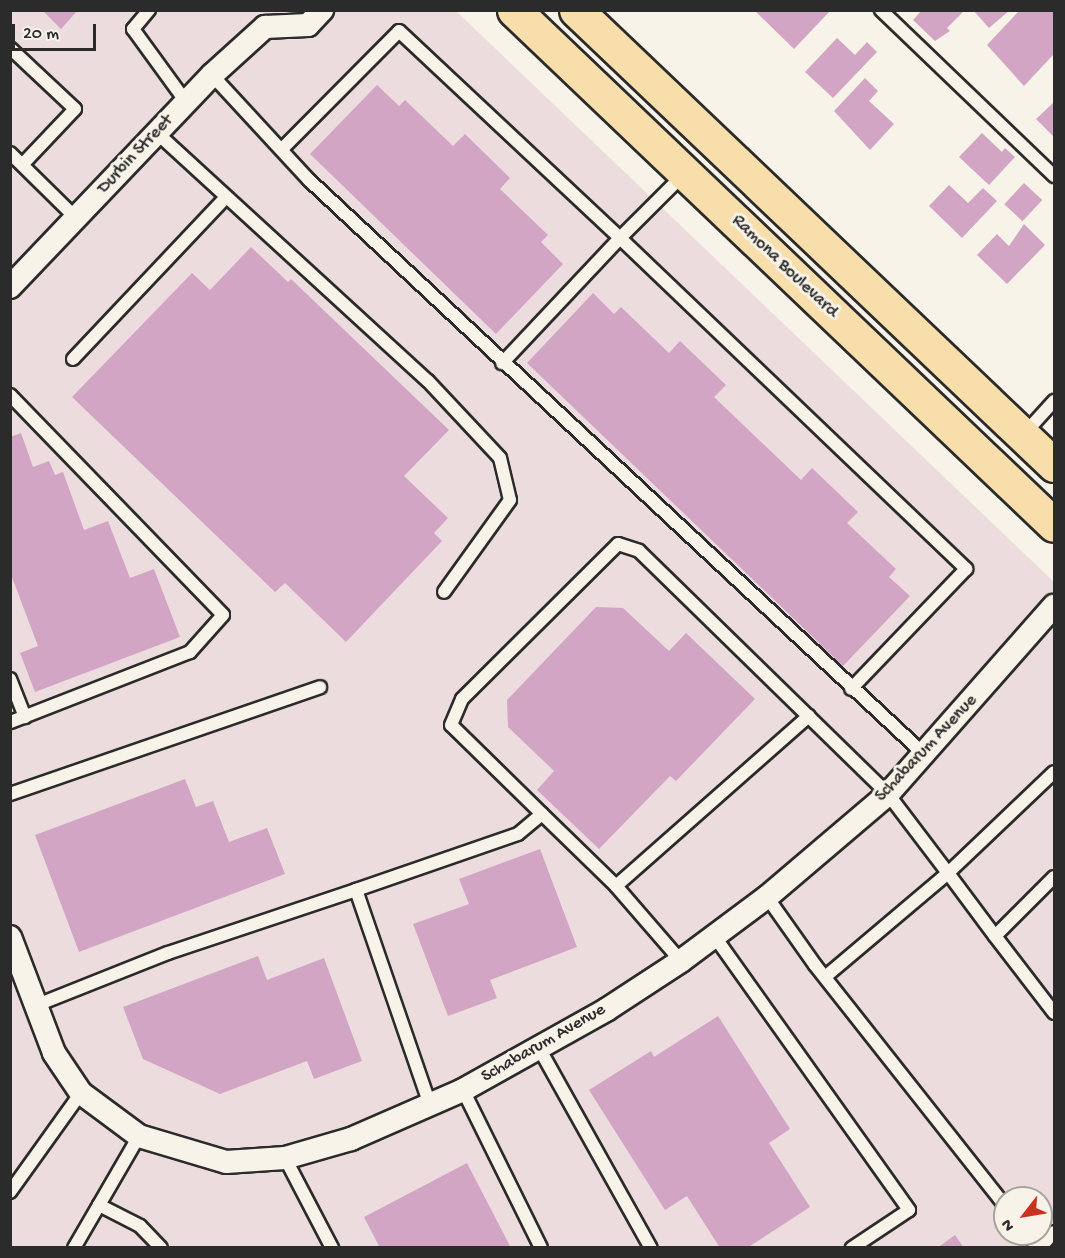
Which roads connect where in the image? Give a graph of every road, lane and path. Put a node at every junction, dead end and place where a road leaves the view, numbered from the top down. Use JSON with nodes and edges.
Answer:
{"nodes":[{"id":1,"x":149,"y":10,"type":"edge"},
{"id":2,"x":322,"y":10,"type":"edge"},
{"id":3,"x":514,"y":10,"type":"edge"},
{"id":4,"x":576,"y":10,"type":"edge"},
{"id":5,"x":881,"y":10,"type":"edge"},
{"id":6,"x":266,"y":19,"type":"edge"},
{"id":7,"x":10,"y":48,"type":"edge"},
{"id":8,"x":212,"y":75,"type":"junction"},
{"id":9,"x":186,"y":102,"type":"junction"},
{"id":10,"x":157,"y":133,"type":"junction"},
{"id":11,"x":282,"y":150,"type":"junction"},
{"id":12,"x":10,"y":153,"type":"edge"},
{"id":13,"x":23,"y":164,"type":"junction"},
{"id":14,"x":685,"y":173,"type":"junction"},
{"id":15,"x":1054,"y":176,"type":"edge"},
{"id":16,"x":225,"y":198,"type":"junction"},
{"id":17,"x":76,"y":218,"type":"junction"},
{"id":18,"x":620,"y":238,"type":"junction"},
{"id":19,"x":10,"y":287,"type":"edge"},
{"id":20,"x":73,"y":359,"type":"dead end"},
{"id":21,"x":502,"y":363,"type":"junction"},
{"id":22,"x":10,"y":395,"type":"edge"},
{"id":23,"x":1054,"y":401,"type":"edge"},
{"id":24,"x":1023,"y":435,"type":"junction"},
{"id":25,"x":1054,"y":465,"type":"edge"},
{"id":26,"x":1054,"y":525,"type":"edge"},
{"id":27,"x":444,"y":592,"type":"dead end"},
{"id":28,"x":1054,"y":606,"type":"edge"},
{"id":29,"x":10,"y":679,"type":"edge"},
{"id":30,"x":320,"y":687,"type":"dead end"},
{"id":31,"x":851,"y":689,"type":"junction"},
{"id":32,"x":809,"y":716,"type":"junction"},
{"id":33,"x":25,"y":717,"type":"junction"},
{"id":34,"x":10,"y":723,"type":"edge"},
{"id":35,"x":925,"y":754,"type":"junction"},
{"id":36,"x":1054,"y":772,"type":"edge"},
{"id":37,"x":10,"y":794,"type":"edge"},
{"id":38,"x":888,"y":794,"type":"junction"},
{"id":39,"x":542,"y":814,"type":"junction"},
{"id":40,"x":948,"y":873,"type":"junction"},
{"id":41,"x":1054,"y":877,"type":"edge"},
{"id":42,"x":616,"y":886,"type":"junction"},
{"id":43,"x":356,"y":890,"type":"junction"},
{"id":44,"x":767,"y":897,"type":"junction"},
{"id":45,"x":995,"y":936,"type":"junction"},
{"id":46,"x":715,"y":937,"type":"junction"},
{"id":47,"x":10,"y":938,"type":"edge"},
{"id":48,"x":681,"y":961,"type":"junction"},
{"id":49,"x":825,"y":977,"type":"junction"},
{"id":50,"x":37,"y":1005,"type":"junction"},
{"id":51,"x":1054,"y":1013,"type":"edge"},
{"id":52,"x":539,"y":1048,"type":"junction"},
{"id":53,"x":463,"y":1090,"type":"junction"},
{"id":54,"x":81,"y":1093,"type":"junction"},
{"id":55,"x":430,"y":1105,"type":"junction"},
{"id":56,"x":139,"y":1136,"type":"junction"},
{"id":57,"x":285,"y":1158,"type":"junction"},
{"id":58,"x":15,"y":1180,"type":"edge"},
{"id":59,"x":993,"y":1191,"type":"edge"},
{"id":60,"x":10,"y":1192,"type":"edge"},
{"id":61,"x":99,"y":1206,"type":"junction"},
{"id":62,"x":1054,"y":1232,"type":"edge"},
{"id":63,"x":74,"y":1248,"type":"edge"},
{"id":64,"x":161,"y":1248,"type":"edge"},
{"id":65,"x":332,"y":1248,"type":"edge"},
{"id":66,"x":541,"y":1248,"type":"edge"},
{"id":67,"x":651,"y":1248,"type":"edge"},
{"id":68,"x":852,"y":1248,"type":"edge"},
{"id":69,"x":1039,"y":1248,"type":"edge"}],
"edges":[{"from":1,"to":9,"type":"lane"},
{"from":2,"to":6,"type":"street","name":"Durbin Street"},
{"from":3,"to":14,"type":"main road","name":"Ramona Boulevard"},
{"from":4,"to":24,"type":"main road"},
{"from":5,"to":15,"type":"lane"},
{"from":6,"to":8,"type":"street","name":"Durbin Street"},
{"from":7,"to":13,"type":"lane"},
{"from":8,"to":9,"type":"street","name":"Durbin Street"},
{"from":8,"to":11,"type":"lane"},
{"from":9,"to":10,"type":"street","name":"Durbin Street"},
{"from":10,"to":16,"type":"lane"},
{"from":10,"to":17,"type":"street","name":"Durbin Street"},
{"from":11,"to":18,"type":"lane"},
{"from":11,"to":21,"type":"lane"},
{"from":12,"to":13,"type":"lane"},
{"from":13,"to":17,"type":"lane"},
{"from":14,"to":18,"type":"lane"},
{"from":14,"to":26,"type":"main road","name":"Ramona Boulevard"},
{"from":16,"to":20,"type":"lane"},
{"from":16,"to":27,"type":"lane"},
{"from":17,"to":19,"type":"street","name":"Durbin Street"},
{"from":18,"to":21,"type":"lane"},
{"from":18,"to":31,"type":"lane"},
{"from":21,"to":31,"type":"lane"},
{"from":22,"to":33,"type":"lane"},
{"from":23,"to":24,"type":"lane"},
{"from":24,"to":25,"type":"main road"},
{"from":28,"to":35,"type":"street","name":"Schabarum Avenue"},
{"from":29,"to":33,"type":"lane"},
{"from":30,"to":37,"type":"lane"},
{"from":31,"to":35,"type":"lane"},
{"from":32,"to":38,"type":"lane"},
{"from":32,"to":39,"type":"lane"},
{"from":32,"to":42,"type":"lane"},
{"from":33,"to":34,"type":"lane"},
{"from":35,"to":38,"type":"street","name":"Schabarum Avenue"},
{"from":36,"to":40,"type":"lane"},
{"from":38,"to":40,"type":"lane"},
{"from":38,"to":44,"type":"street","name":"Schabarum Avenue"},
{"from":39,"to":42,"type":"lane"},
{"from":39,"to":43,"type":"lane"},
{"from":40,"to":45,"type":"lane"},
{"from":40,"to":49,"type":"lane"},
{"from":41,"to":45,"type":"lane"},
{"from":42,"to":48,"type":"lane"},
{"from":43,"to":50,"type":"lane"},
{"from":43,"to":55,"type":"lane"},
{"from":44,"to":46,"type":"street","name":"Schabarum Avenue"},
{"from":44,"to":49,"type":"lane"},
{"from":45,"to":51,"type":"lane"},
{"from":46,"to":48,"type":"street","name":"Schabarum Avenue"},
{"from":46,"to":68,"type":"lane"},
{"from":47,"to":50,"type":"street","name":"Schabarum Avenue"},
{"from":48,"to":52,"type":"street","name":"Schabarum Avenue"},
{"from":49,"to":59,"type":"lane"},
{"from":50,"to":54,"type":"street","name":"Schabarum Avenue"},
{"from":52,"to":53,"type":"street","name":"Schabarum Avenue"},
{"from":52,"to":67,"type":"lane"},
{"from":53,"to":55,"type":"street","name":"Schabarum Avenue"},
{"from":53,"to":66,"type":"lane"},
{"from":54,"to":56,"type":"street","name":"Schabarum Avenue"},
{"from":54,"to":58,"type":"lane"},
{"from":55,"to":57,"type":"street","name":"Schabarum Avenue"},
{"from":56,"to":57,"type":"street","name":"Schabarum Avenue"},
{"from":56,"to":61,"type":"lane"},
{"from":57,"to":65,"type":"lane"},
{"from":58,"to":60,"type":"lane"},
{"from":61,"to":63,"type":"lane"},
{"from":61,"to":64,"type":"lane"},
{"from":62,"to":69,"type":"lane"}]}
